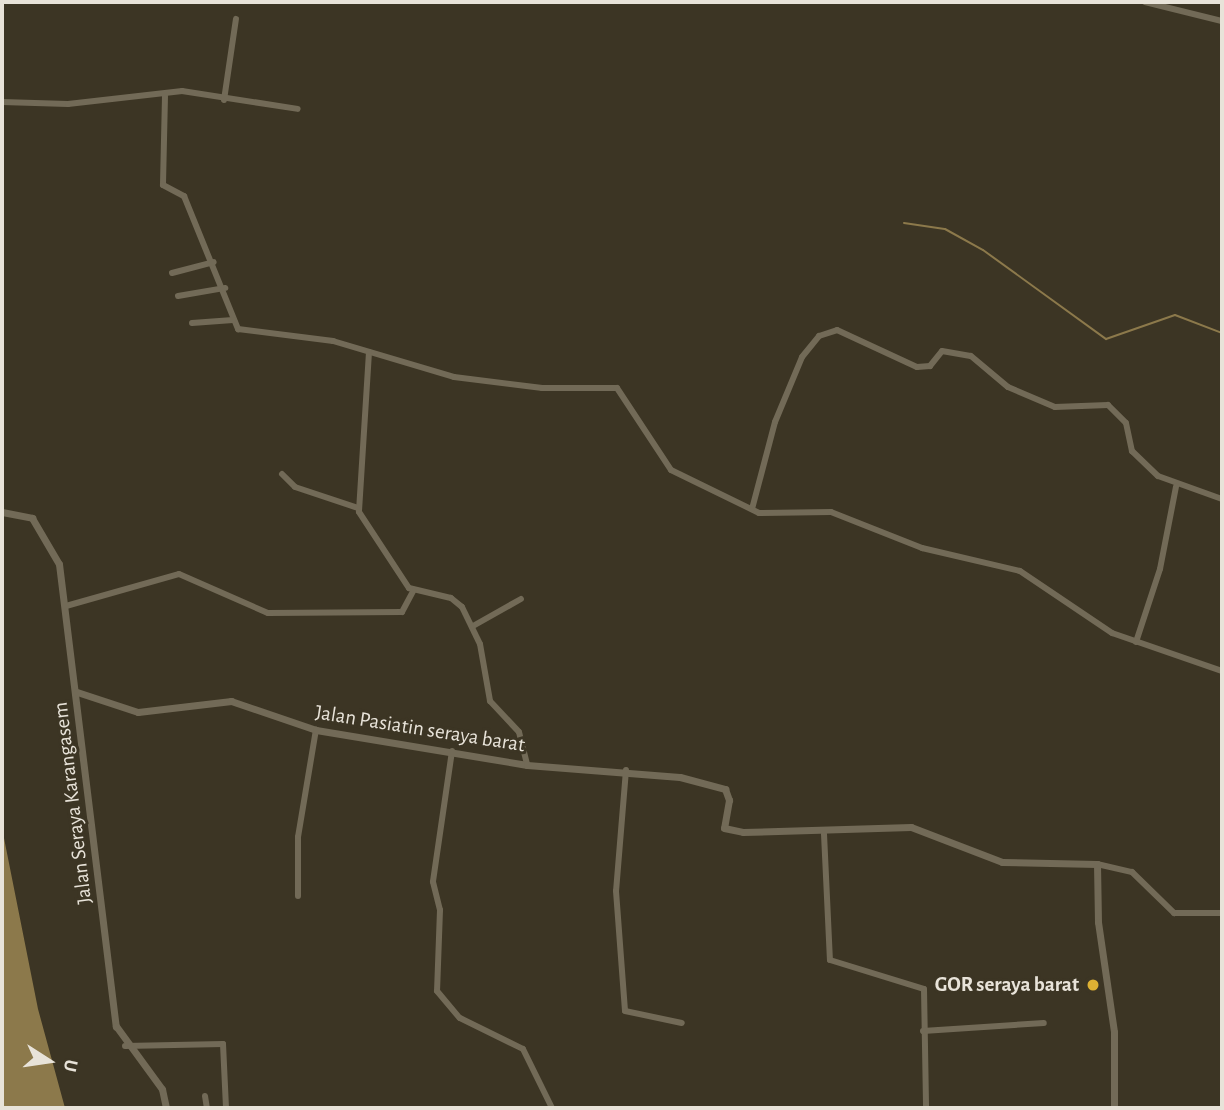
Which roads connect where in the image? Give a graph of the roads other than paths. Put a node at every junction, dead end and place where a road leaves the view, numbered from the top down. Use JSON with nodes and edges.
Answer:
{"nodes":[{"id":1,"x":1145,"y":2,"type":"edge"},
{"id":2,"x":1194,"y":2,"type":"edge"},
{"id":3,"x":1189,"y":12,"type":"junction"},
{"id":4,"x":236,"y":19,"type":"dead end"},
{"id":5,"x":1222,"y":21,"type":"edge"},
{"id":6,"x":165,"y":96,"type":"junction"},
{"id":7,"x":223,"y":100,"type":"junction"},
{"id":8,"x":2,"y":102,"type":"edge"},
{"id":9,"x":298,"y":109,"type":"dead end"},
{"id":10,"x":214,"y":262,"type":"junction"},
{"id":11,"x":172,"y":273,"type":"dead end"},
{"id":12,"x":225,"y":288,"type":"junction"},
{"id":13,"x":178,"y":296,"type":"dead end"},
{"id":14,"x":233,"y":320,"type":"junction"},
{"id":15,"x":192,"y":323,"type":"dead end"},
{"id":16,"x":369,"y":352,"type":"junction"},
{"id":17,"x":282,"y":474,"type":"dead end"},
{"id":18,"x":1176,"y":487,"type":"junction"},
{"id":19,"x":1222,"y":499,"type":"edge"},
{"id":20,"x":358,"y":508,"type":"junction"},
{"id":21,"x":752,"y":509,"type":"junction"},
{"id":22,"x":2,"y":512,"type":"edge"},
{"id":23,"x":413,"y":591,"type":"junction"},
{"id":24,"x":521,"y":599,"type":"dead end"},
{"id":25,"x":66,"y":606,"type":"junction"},
{"id":26,"x":473,"y":626,"type":"junction"},
{"id":27,"x":1136,"y":642,"type":"junction"},
{"id":28,"x":1222,"y":671,"type":"edge"},
{"id":29,"x":77,"y":692,"type":"junction"},
{"id":30,"x":316,"y":730,"type":"junction"},
{"id":31,"x":452,"y":751,"type":"junction"},
{"id":32,"x":527,"y":765,"type":"junction"},
{"id":33,"x":626,"y":770,"type":"junction"},
{"id":34,"x":824,"y":834,"type":"junction"},
{"id":35,"x":1097,"y":863,"type":"junction"},
{"id":36,"x":298,"y":896,"type":"dead end"},
{"id":37,"x":1222,"y":914,"type":"edge"},
{"id":38,"x":682,"y":1023,"type":"dead end"},
{"id":39,"x":1044,"y":1023,"type":"dead end"},
{"id":40,"x":923,"y":1031,"type":"junction"},
{"id":41,"x":125,"y":1046,"type":"junction"},
{"id":42,"x":205,"y":1096,"type":"dead end"},
{"id":43,"x":166,"y":1108,"type":"edge"},
{"id":44,"x":207,"y":1108,"type":"edge"},
{"id":45,"x":226,"y":1108,"type":"edge"},
{"id":46,"x":551,"y":1108,"type":"edge"},
{"id":47,"x":926,"y":1108,"type":"edge"},
{"id":48,"x":1114,"y":1108,"type":"edge"}],
"edges":[{"from":1,"to":3,"type":"street"},
{"from":2,"to":3,"type":"street"},
{"from":3,"to":5,"type":"street"},
{"from":4,"to":7,"type":"street"},
{"from":6,"to":7,"type":"street"},
{"from":6,"to":8,"type":"street"},
{"from":6,"to":10,"type":"street"},
{"from":7,"to":9,"type":"street"},
{"from":10,"to":11,"type":"street"},
{"from":10,"to":12,"type":"street"},
{"from":12,"to":13,"type":"street"},
{"from":12,"to":14,"type":"street"},
{"from":14,"to":15,"type":"street"},
{"from":14,"to":16,"type":"street"},
{"from":16,"to":20,"type":"street"},
{"from":16,"to":21,"type":"street"},
{"from":17,"to":20,"type":"street"},
{"from":18,"to":19,"type":"street"},
{"from":18,"to":21,"type":"street"},
{"from":18,"to":27,"type":"street"},
{"from":20,"to":23,"type":"street"},
{"from":21,"to":27,"type":"street"},
{"from":22,"to":25,"type":"street","name":"Jalan Seraya Karangasem"},
{"from":23,"to":25,"type":"street"},
{"from":23,"to":26,"type":"street"},
{"from":24,"to":26,"type":"street"},
{"from":25,"to":29,"type":"street","name":"Jalan Seraya Karangasem"},
{"from":26,"to":32,"type":"street"},
{"from":27,"to":28,"type":"street"},
{"from":29,"to":30,"type":"street","name":"Jalan Pasiatin seraya barat"},
{"from":29,"to":41,"type":"street","name":"Jalan Seraya Karangasem"},
{"from":30,"to":31,"type":"street","name":"Jalan Pasiatin seraya barat"},
{"from":30,"to":36,"type":"street"},
{"from":31,"to":32,"type":"street","name":"Jalan Pasiatin seraya barat"},
{"from":31,"to":46,"type":"street"},
{"from":32,"to":33,"type":"street","name":"Jalan Pasiatin seraya barat"},
{"from":33,"to":34,"type":"street","name":"Jalan Pasiatin seraya barat"},
{"from":33,"to":38,"type":"street"},
{"from":34,"to":35,"type":"street"},
{"from":34,"to":40,"type":"street"},
{"from":35,"to":37,"type":"street"},
{"from":35,"to":48,"type":"street"},
{"from":39,"to":40,"type":"street"},
{"from":40,"to":47,"type":"street"},
{"from":41,"to":43,"type":"street","name":"Jalan Seraya Karangasem"},
{"from":41,"to":45,"type":"street"},
{"from":42,"to":44,"type":"street"}]}
